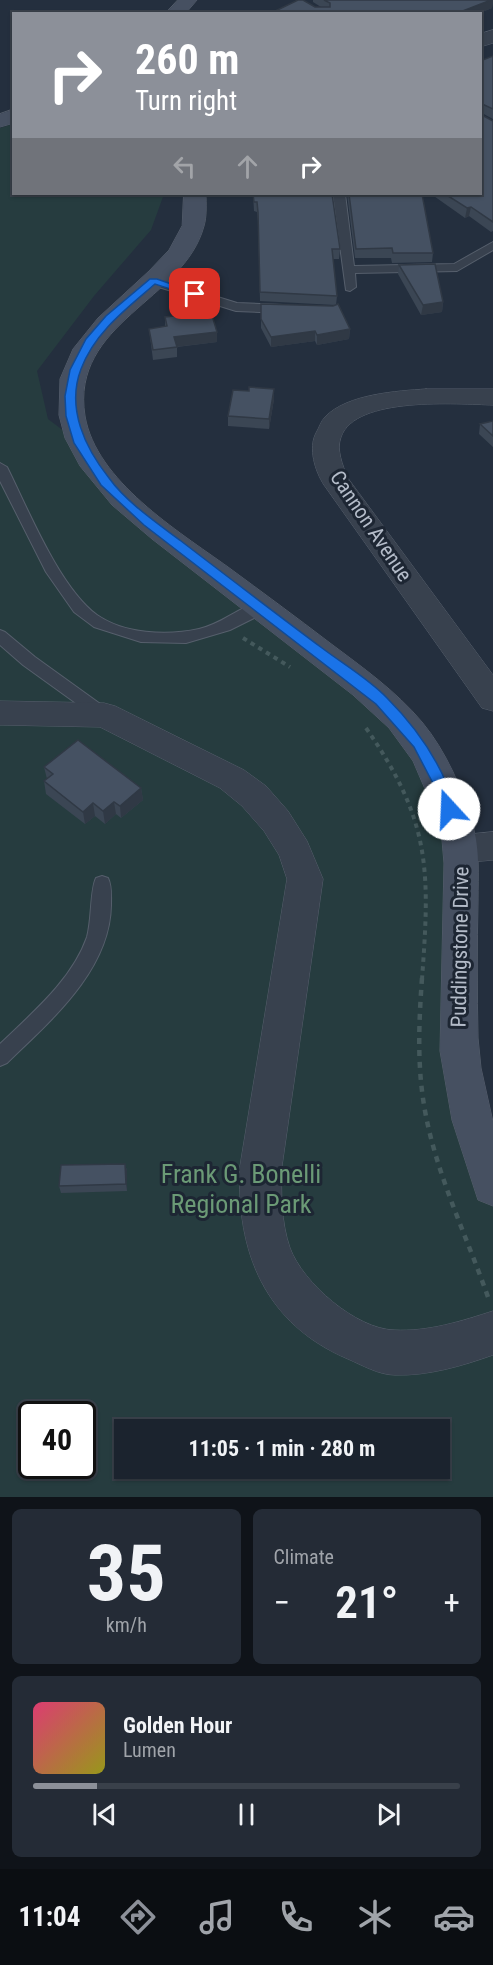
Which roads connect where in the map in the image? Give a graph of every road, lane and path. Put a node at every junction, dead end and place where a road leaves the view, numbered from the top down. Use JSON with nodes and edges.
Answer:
{"nodes":[{"id":1,"x":188,"y":0,"type":"edge"},
{"id":2,"x":176,"y":12,"type":"edge"},
{"id":3,"x":195,"y":195,"type":"edge"},
{"id":4,"x":339,"y":195,"type":"edge"},
{"id":5,"x":493,"y":245,"type":"edge"},
{"id":6,"x":349,"y":270,"type":"junction"},
{"id":7,"x":153,"y":281,"type":"junction"},
{"id":8,"x":350,"y":287,"type":"dead end"},
{"id":9,"x":301,"y":309,"type":"edge"},
{"id":10,"x":493,"y":397,"type":"edge"},
{"id":11,"x":0,"y":467,"type":"edge"},
{"id":12,"x":261,"y":606,"type":"junction"},
{"id":13,"x":223,"y":628,"type":"junction"},
{"id":14,"x":0,"y":636,"type":"edge"},
{"id":15,"x":0,"y":643,"type":"edge"},
{"id":16,"x":29,"y":661,"type":"junction"},
{"id":17,"x":300,"y":672,"type":"dead end"},
{"id":18,"x":493,"y":699,"type":"edge"},
{"id":19,"x":0,"y":713,"type":"edge"},
{"id":20,"x":105,"y":715,"type":"junction"},
{"id":21,"x":361,"y":721,"type":"dead end"},
{"id":22,"x":477,"y":847,"type":"edge"},
{"id":23,"x":102,"y":883,"type":"dead end"},
{"id":24,"x":0,"y":1057,"type":"edge"},
{"id":25,"x":493,"y":1186,"type":"edge"},
{"id":26,"x":491,"y":1319,"type":"edge"}],
"edges":[{"from":1,"to":2,"type":"street"},
{"from":3,"to":7,"type":"street","name":"Puddingstone Drive"},
{"from":4,"to":6,"type":"lane"},
{"from":5,"to":6,"type":"lane"},
{"from":6,"to":8,"type":"lane"},
{"from":7,"to":9,"type":"lane"},
{"from":7,"to":12,"type":"street","name":"Puddingstone Drive"},
{"from":10,"to":18,"type":"street","name":"Cannon Avenue"},
{"from":11,"to":13,"type":"lane"},
{"from":12,"to":13,"type":"lane"},
{"from":12,"to":22,"type":"street","name":"Puddingstone Drive"},
{"from":13,"to":17,"type":"path"},
{"from":14,"to":16,"type":"lane"},
{"from":15,"to":16,"type":"lane"},
{"from":16,"to":20,"type":"lane"},
{"from":19,"to":20,"type":"street"},
{"from":20,"to":26,"type":"street"},
{"from":21,"to":26,"type":"path"},
{"from":22,"to":25,"type":"street","name":"Puddingstone Drive"},
{"from":23,"to":24,"type":"lane"}]}
